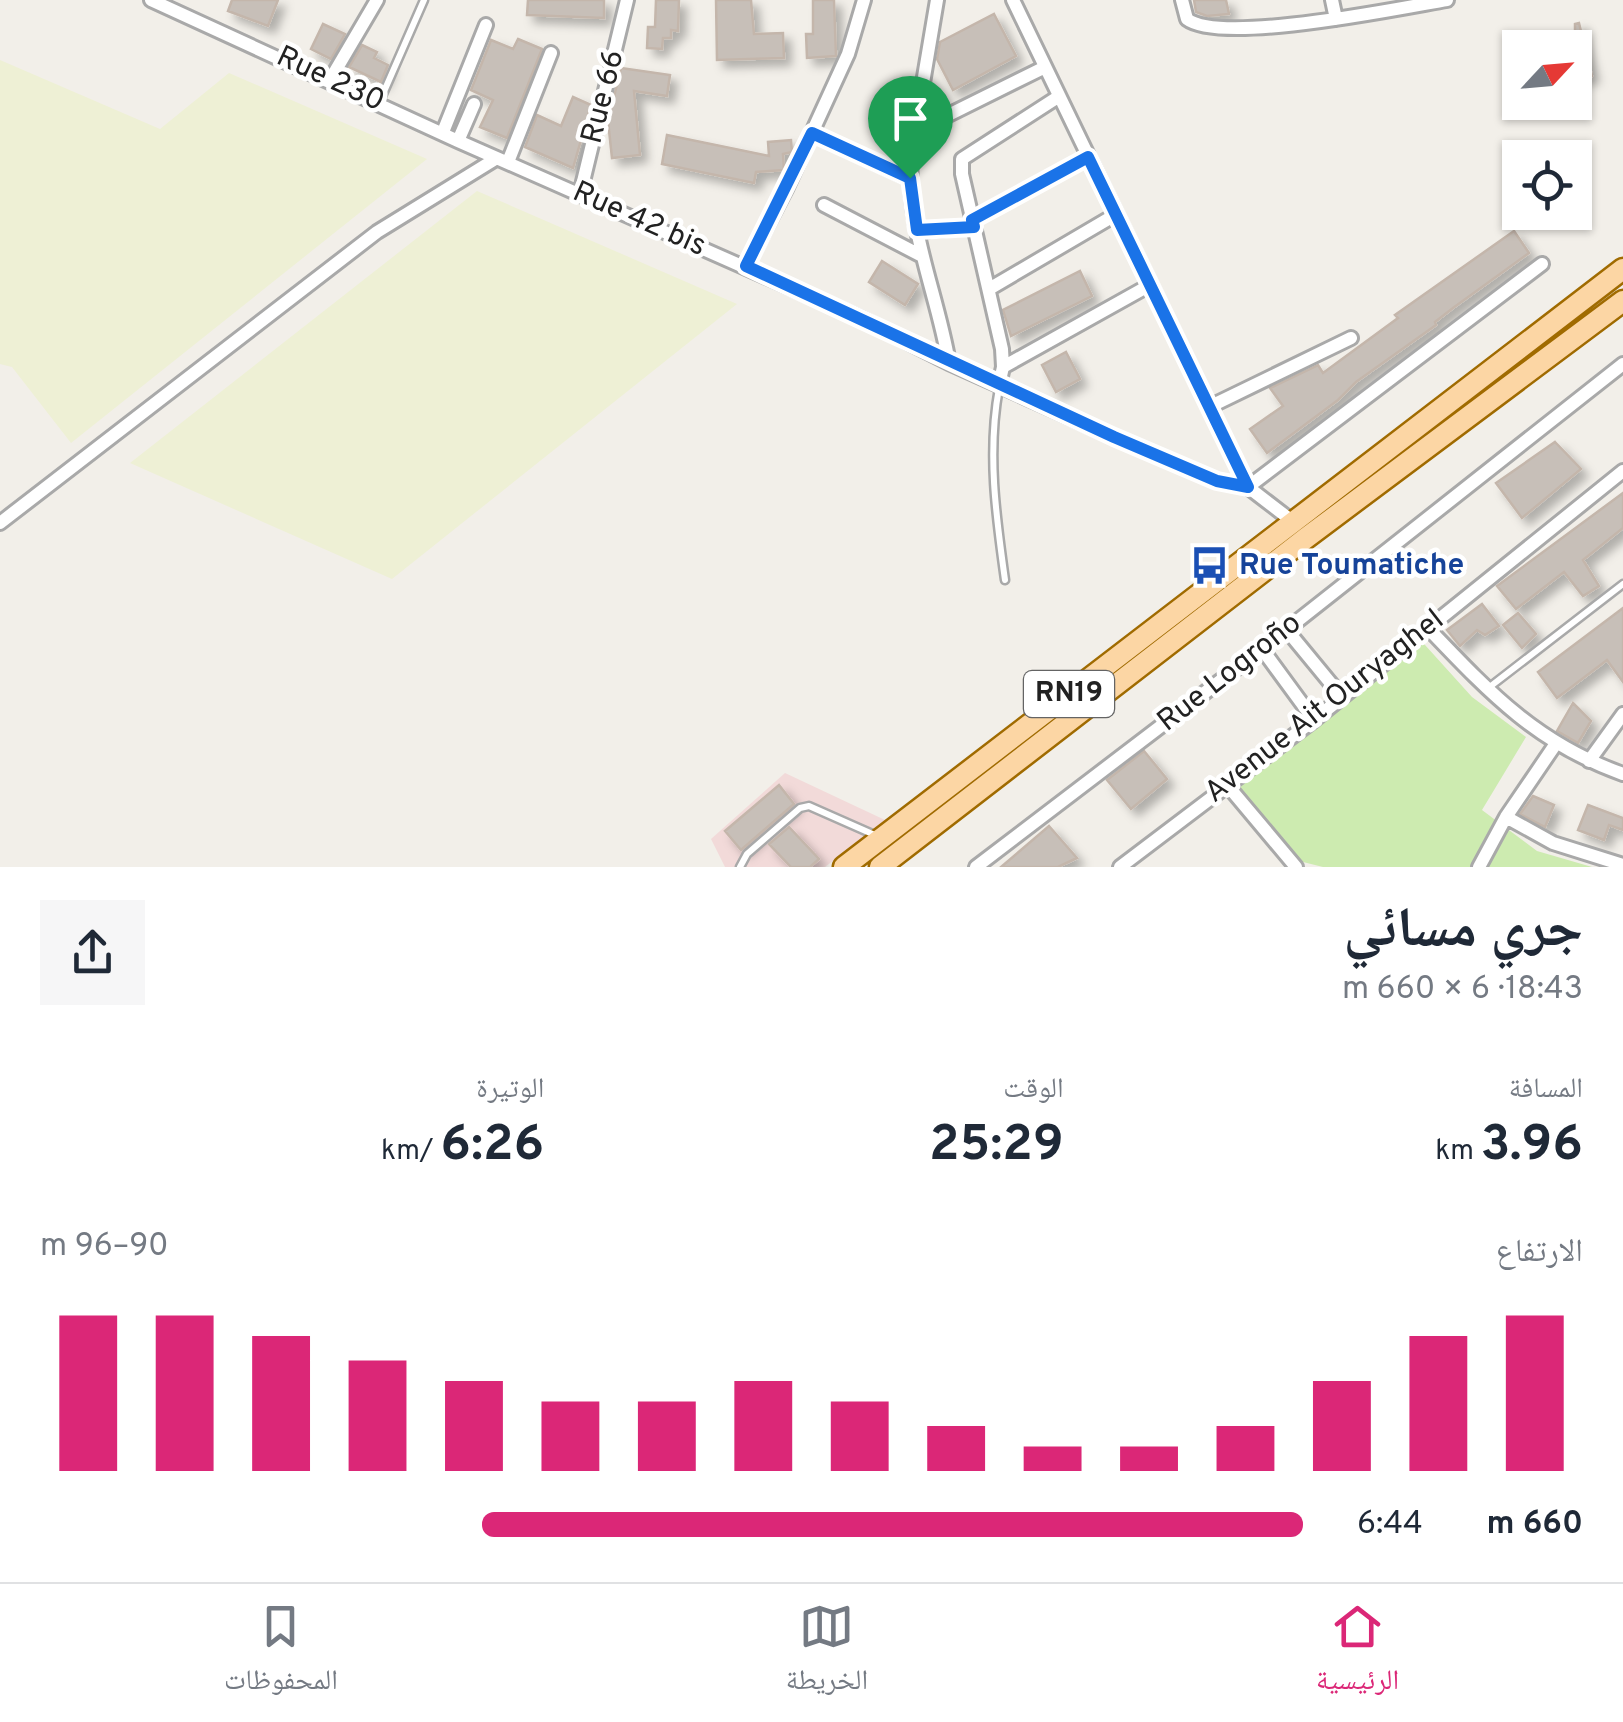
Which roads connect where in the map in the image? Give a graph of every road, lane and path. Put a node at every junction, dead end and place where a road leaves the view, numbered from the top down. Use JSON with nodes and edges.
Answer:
{"nodes":[{"id":1,"x":151,"y":0,"type":"edge"},
{"id":2,"x":377,"y":0,"type":"edge"},
{"id":3,"x":424,"y":0,"type":"edge"},
{"id":4,"x":627,"y":0,"type":"edge"},
{"id":5,"x":864,"y":0,"type":"edge"},
{"id":6,"x":937,"y":0,"type":"edge"},
{"id":7,"x":1013,"y":0,"type":"edge"},
{"id":8,"x":1182,"y":0,"type":"edge"},
{"id":9,"x":1332,"y":0,"type":"edge"},
{"id":10,"x":1447,"y":0,"type":"edge"},
{"id":11,"x":1336,"y":20,"type":"junction"},
{"id":12,"x":486,"y":25,"type":"dead end"},
{"id":13,"x":551,"y":53,"type":"dead end"},
{"id":14,"x":1043,"y":68,"type":"junction"},
{"id":15,"x":330,"y":80,"type":"junction"},
{"id":16,"x":1058,"y":98,"type":"junction"},
{"id":17,"x":379,"y":103,"type":"junction"},
{"id":18,"x":474,"y":104,"type":"dead end"},
{"id":19,"x":916,"y":131,"type":"junction"},
{"id":20,"x":443,"y":132,"type":"junction"},
{"id":21,"x":812,"y":133,"type":"junction"},
{"id":22,"x":458,"y":140,"type":"junction"},
{"id":23,"x":1088,"y":157,"type":"junction"},
{"id":24,"x":502,"y":160,"type":"junction"},
{"id":25,"x":910,"y":178,"type":"junction"},
{"id":26,"x":580,"y":194,"type":"junction"},
{"id":27,"x":824,"y":206,"type":"dead end"},
{"id":28,"x":1115,"y":214,"type":"junction"},
{"id":29,"x":973,"y":224,"type":"junction"},
{"id":30,"x":917,"y":230,"type":"junction"},
{"id":31,"x":920,"y":255,"type":"junction"},
{"id":32,"x":1542,"y":264,"type":"dead end"},
{"id":33,"x":746,"y":266,"type":"junction"},
{"id":34,"x":1623,"y":270,"type":"edge"},
{"id":35,"x":1150,"y":285,"type":"junction"},
{"id":36,"x":989,"y":290,"type":"junction"},
{"id":37,"x":1623,"y":301,"type":"edge"},
{"id":38,"x":1351,"y":338,"type":"dead end"},
{"id":39,"x":949,"y":363,"type":"junction"},
{"id":40,"x":1623,"y":364,"type":"edge"},
{"id":41,"x":1003,"y":366,"type":"junction"},
{"id":42,"x":999,"y":386,"type":"junction"},
{"id":43,"x":1210,"y":408,"type":"junction"},
{"id":44,"x":1623,"y":471,"type":"edge"},
{"id":45,"x":1248,"y":487,"type":"junction"},
{"id":46,"x":1293,"y":520,"type":"junction"},
{"id":47,"x":0,"y":524,"type":"edge"},
{"id":48,"x":1306,"y":538,"type":"junction"},
{"id":49,"x":1005,"y":580,"type":"dead end"},
{"id":50,"x":1623,"y":584,"type":"edge"},
{"id":51,"x":1427,"y":626,"type":"junction"},
{"id":52,"x":1286,"y":629,"type":"junction"},
{"id":53,"x":1262,"y":649,"type":"junction"},
{"id":54,"x":1486,"y":690,"type":"junction"},
{"id":55,"x":1342,"y":697,"type":"junction"},
{"id":56,"x":1623,"y":714,"type":"edge"},
{"id":57,"x":1314,"y":720,"type":"junction"},
{"id":58,"x":1556,"y":746,"type":"junction"},
{"id":59,"x":1589,"y":761,"type":"junction"},
{"id":60,"x":1623,"y":774,"type":"edge"},
{"id":61,"x":1228,"y":786,"type":"junction"},
{"id":62,"x":1506,"y":817,"type":"junction"},
{"id":63,"x":883,"y":838,"type":"junction"},
{"id":64,"x":1623,"y":865,"type":"edge"},
{"id":65,"x":740,"y":867,"type":"edge"},
{"id":66,"x":844,"y":867,"type":"edge"},
{"id":67,"x":880,"y":867,"type":"edge"},
{"id":68,"x":976,"y":867,"type":"edge"},
{"id":69,"x":1120,"y":867,"type":"edge"},
{"id":70,"x":1296,"y":867,"type":"edge"},
{"id":71,"x":1479,"y":867,"type":"edge"}],
"edges":[{"from":1,"to":15,"type":"street","name":"Rue 230"},
{"from":2,"to":15,"type":"street"},
{"from":3,"to":17,"type":"lane"},
{"from":4,"to":26,"type":"street","name":"Rue 66"},
{"from":5,"to":21,"type":"street"},
{"from":6,"to":19,"type":"street"},
{"from":7,"to":14,"type":"street"},
{"from":8,"to":11,"type":"street"},
{"from":9,"to":11,"type":"street"},
{"from":10,"to":11,"type":"street"},
{"from":12,"to":20,"type":"street"},
{"from":13,"to":24,"type":"street"},
{"from":14,"to":16,"type":"street"},
{"from":14,"to":19,"type":"street"},
{"from":15,"to":17,"type":"street","name":"Rue 230"},
{"from":16,"to":23,"type":"street"},
{"from":16,"to":29,"type":"street"},
{"from":17,"to":20,"type":"street","name":"Rue 230"},
{"from":18,"to":22,"type":"street"},
{"from":19,"to":25,"type":"street"},
{"from":20,"to":22,"type":"street","name":"Rue 230"},
{"from":21,"to":25,"type":"street"},
{"from":21,"to":33,"type":"street"},
{"from":22,"to":24,"type":"street","name":"Rue 230"},
{"from":23,"to":28,"type":"street"},
{"from":23,"to":29,"type":"street"},
{"from":24,"to":26,"type":"street","name":"Rue 42 bis"},
{"from":24,"to":47,"type":"street"},
{"from":25,"to":30,"type":"street"},
{"from":26,"to":33,"type":"street","name":"Rue 42 bis"},
{"from":27,"to":31,"type":"street"},
{"from":28,"to":35,"type":"street"},
{"from":28,"to":36,"type":"street"},
{"from":29,"to":30,"type":"street"},
{"from":29,"to":36,"type":"street"},
{"from":30,"to":31,"type":"street"},
{"from":31,"to":39,"type":"street"},
{"from":32,"to":45,"type":"street"},
{"from":33,"to":39,"type":"street","name":"Rue 42 bis"},
{"from":34,"to":46,"type":"main road","number":"RN19"},
{"from":35,"to":41,"type":"street"},
{"from":35,"to":43,"type":"street"},
{"from":36,"to":41,"type":"street"},
{"from":37,"to":48,"type":"main road","number":"RN19"},
{"from":38,"to":43,"type":"street"},
{"from":39,"to":42,"type":"street","name":"Rue 42 bis"},
{"from":40,"to":52,"type":"street","name":"Rue Logroño"},
{"from":41,"to":42,"type":"street"},
{"from":42,"to":45,"type":"street","name":"Rue 42 bis"},
{"from":42,"to":49,"type":"lane"},
{"from":43,"to":45,"type":"street"},
{"from":44,"to":51,"type":"street","name":"Avenue Ait Ouryaghel"},
{"from":45,"to":46,"type":"street","name":"Rue 42 bis"},
{"from":46,"to":48,"type":"street","name":"Rue 42 bis"},
{"from":46,"to":63,"type":"main road","number":"RN19"},
{"from":48,"to":67,"type":"main road","number":"RN19"},
{"from":50,"to":54,"type":"lane"},
{"from":51,"to":54,"type":"street"},
{"from":51,"to":55,"type":"street","name":"Avenue Ait Ouryaghel"},
{"from":52,"to":53,"type":"street","name":"Rue Logroño"},
{"from":52,"to":55,"type":"street"},
{"from":53,"to":57,"type":"street"},
{"from":53,"to":68,"type":"street","name":"Rue Logroño"},
{"from":54,"to":58,"type":"street"},
{"from":55,"to":57,"type":"street","name":"Avenue Ait Ouryaghel"},
{"from":56,"to":59,"type":"street"},
{"from":57,"to":61,"type":"street","name":"Avenue Ait Ouryaghel"},
{"from":58,"to":59,"type":"street"},
{"from":58,"to":62,"type":"street"},
{"from":59,"to":60,"type":"street"},
{"from":61,"to":69,"type":"street","name":"Avenue Ait Ouryaghel"},
{"from":61,"to":70,"type":"street"},
{"from":62,"to":64,"type":"street"},
{"from":62,"to":71,"type":"street"},
{"from":63,"to":65,"type":"lane"},
{"from":63,"to":66,"type":"main road","number":"RN19"}]}
